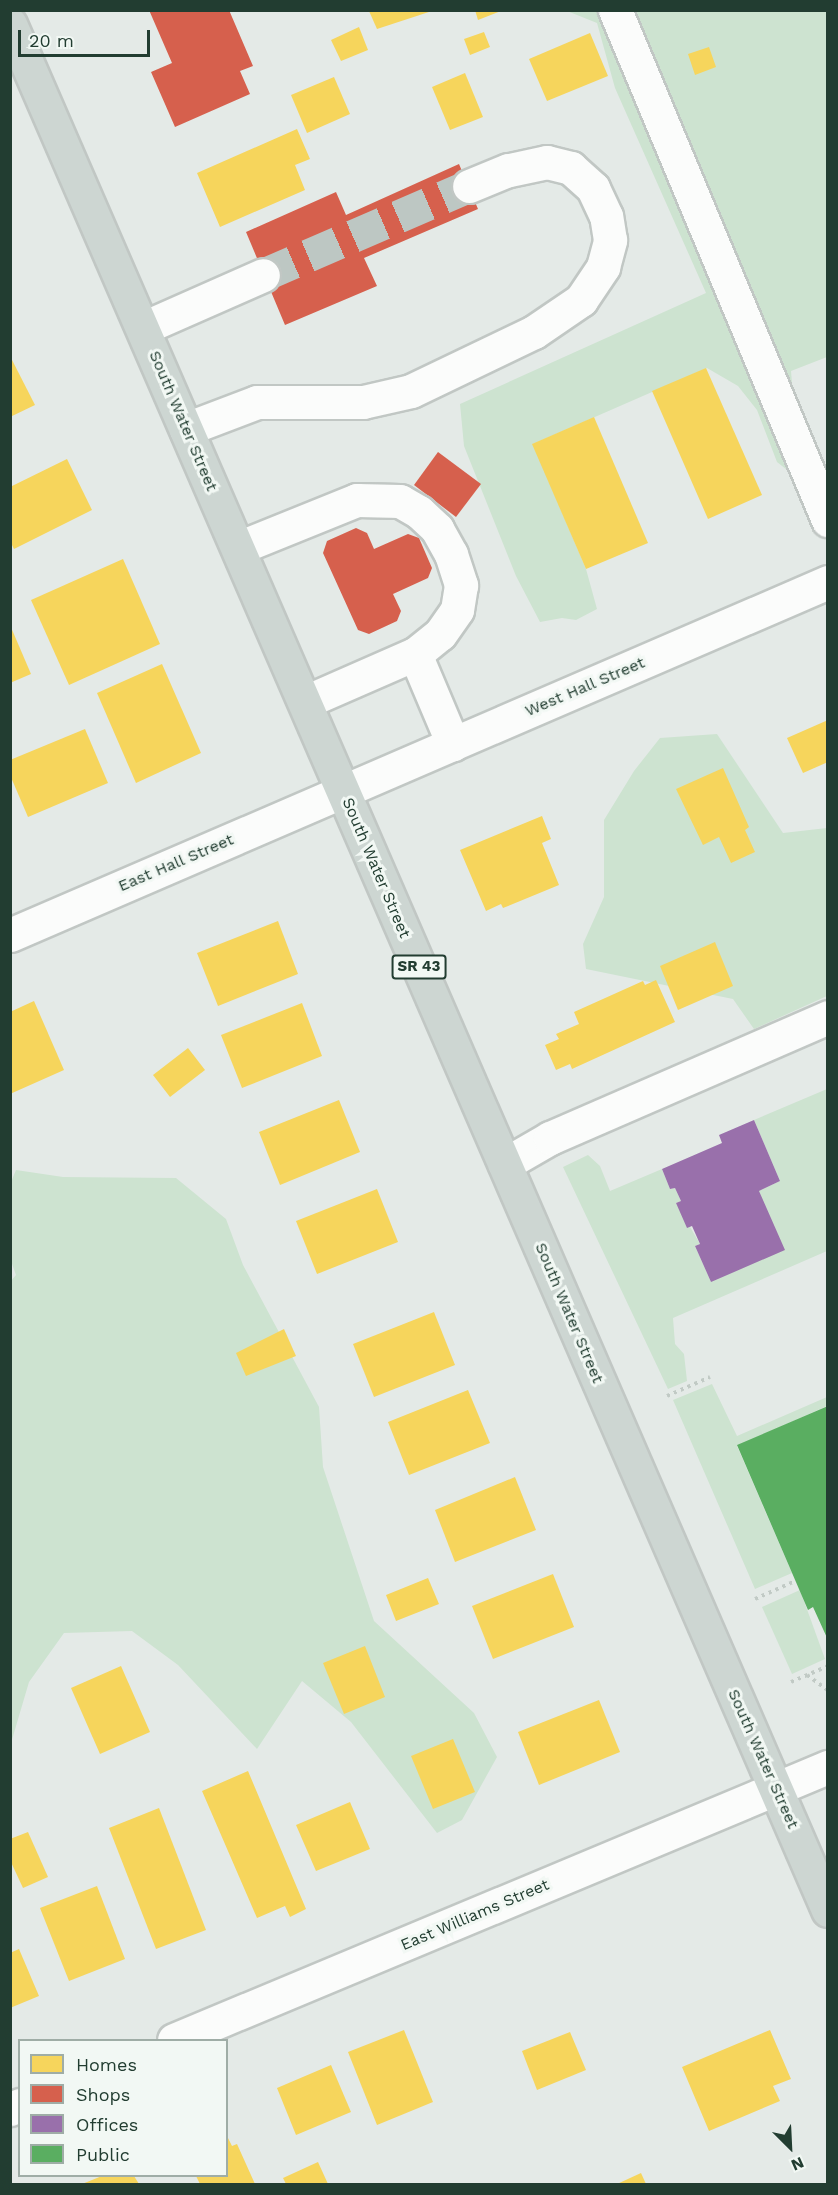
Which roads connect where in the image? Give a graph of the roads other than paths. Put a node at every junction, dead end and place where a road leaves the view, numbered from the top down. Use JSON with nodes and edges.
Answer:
{"nodes":[{"id":1,"x":615,"y":10,"type":"edge"},
{"id":2,"x":10,"y":24,"type":"edge"},
{"id":3,"x":468,"y":186,"type":"tunnel mouth"},
{"id":4,"x":263,"y":275,"type":"tunnel mouth"},
{"id":5,"x":142,"y":328,"type":"junction"},
{"id":6,"x":186,"y":429,"type":"junction"},
{"id":7,"x":828,"y":520,"type":"edge"},
{"id":8,"x":238,"y":548,"type":"junction"},
{"id":9,"x":828,"y":582,"type":"edge"},
{"id":10,"x":415,"y":654,"type":"junction"},
{"id":11,"x":305,"y":702,"type":"junction"},
{"id":12,"x":453,"y":744,"type":"junction"},
{"id":13,"x":343,"y":791,"type":"junction"},
{"id":14,"x":10,"y":935,"type":"edge"},
{"id":15,"x":828,"y":1017,"type":"edge"},
{"id":16,"x":505,"y":1164,"type":"junction"},
{"id":17,"x":828,"y":1767,"type":"edge"},
{"id":18,"x":776,"y":1790,"type":"junction"},
{"id":19,"x":828,"y":1910,"type":"edge"},
{"id":20,"x":176,"y":2039,"type":"edge"}],
"edges":[{"from":1,"to":7,"type":"street"},
{"from":2,"to":5,"type":"main road","name":"South Water Street","number":"SR 43"},
{"from":3,"to":6,"type":"street"},
{"from":4,"to":5,"type":"street"},
{"from":5,"to":6,"type":"main road","name":"South Water Street","number":"SR 43"},
{"from":6,"to":8,"type":"main road","name":"South Water Street","number":"SR 43"},
{"from":8,"to":10,"type":"street"},
{"from":8,"to":11,"type":"main road","name":"South Water Street","number":"SR 43"},
{"from":9,"to":12,"type":"street","name":"West Hall Street"},
{"from":10,"to":11,"type":"street"},
{"from":10,"to":12,"type":"street"},
{"from":11,"to":13,"type":"main road","name":"South Water Street","number":"SR 43"},
{"from":12,"to":13,"type":"street","name":"West Hall Street"},
{"from":13,"to":14,"type":"street","name":"East Hall Street"},
{"from":13,"to":16,"type":"main road","name":"South Water Street","number":"SR 43"},
{"from":15,"to":16,"type":"street"},
{"from":16,"to":18,"type":"main road","name":"South Water Street","number":"SR 43"},
{"from":17,"to":18,"type":"street","name":"East Williams Street"},
{"from":18,"to":19,"type":"main road","name":"South Water Street","number":"SR 43"},
{"from":18,"to":20,"type":"street","name":"East Williams Street"}]}
